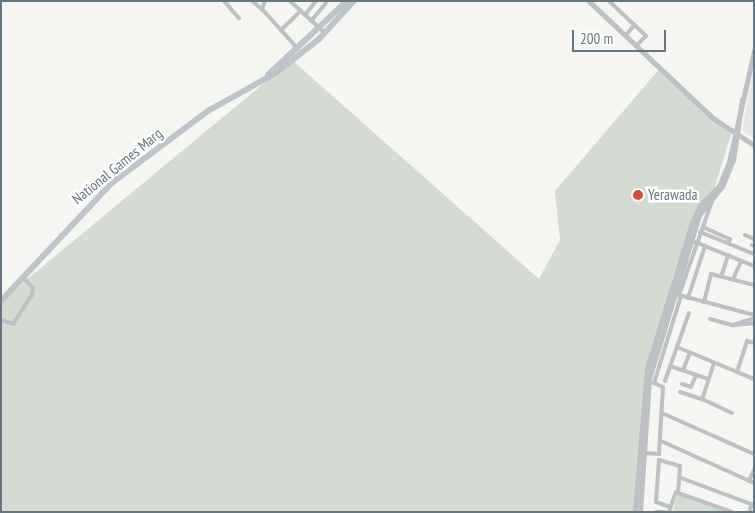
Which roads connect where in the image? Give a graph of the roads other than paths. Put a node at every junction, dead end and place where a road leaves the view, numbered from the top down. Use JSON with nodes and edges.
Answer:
{"nodes":[{"id":1,"x":224,"y":1,"type":"edge"},
{"id":2,"x":252,"y":1,"type":"edge"},
{"id":3,"x":265,"y":1,"type":"edge"},
{"id":4,"x":290,"y":1,"type":"edge"},
{"id":5,"x":316,"y":1,"type":"edge"},
{"id":6,"x":347,"y":1,"type":"edge"},
{"id":7,"x":354,"y":1,"type":"edge"},
{"id":8,"x":609,"y":1,"type":"edge"},
{"id":9,"x":592,"y":2,"type":"edge"},
{"id":10,"x":326,"y":3,"type":"dead end"},
{"id":11,"x":262,"y":8,"type":"junction"},
{"id":12,"x":301,"y":11,"type":"junction"},
{"id":13,"x":305,"y":15,"type":"junction"},
{"id":14,"x":239,"y":18,"type":"dead end"},
{"id":15,"x":312,"y":21,"type":"junction"},
{"id":16,"x":634,"y":25,"type":"junction"},
{"id":17,"x":281,"y":30,"type":"junction"},
{"id":18,"x":323,"y":31,"type":"junction"},
{"id":19,"x":626,"y":35,"type":"junction"},
{"id":20,"x":638,"y":46,"type":"junction"},
{"id":21,"x":299,"y":51,"type":"junction"},
{"id":22,"x":754,"y":51,"type":"edge"},
{"id":23,"x":735,"y":134,"type":"junction"},
{"id":24,"x":754,"y":145,"type":"edge"},
{"id":25,"x":714,"y":196,"type":"junction"},
{"id":26,"x":705,"y":228,"type":"dead end"},
{"id":27,"x":700,"y":232,"type":"junction"},
{"id":28,"x":745,"y":235,"type":"dead end"},
{"id":29,"x":754,"y":238,"type":"edge"},
{"id":30,"x":696,"y":242,"type":"junction"},
{"id":31,"x":728,"y":243,"type":"junction"},
{"id":32,"x":705,"y":246,"type":"junction"},
{"id":33,"x":754,"y":254,"type":"edge"},
{"id":34,"x":728,"y":255,"type":"junction"},
{"id":35,"x":741,"y":261,"type":"junction"},
{"id":36,"x":754,"y":266,"type":"edge"},
{"id":37,"x":722,"y":274,"type":"dead end"},
{"id":38,"x":734,"y":277,"type":"dead end"},
{"id":39,"x":24,"y":278,"type":"junction"},
{"id":40,"x":754,"y":283,"type":"edge"},
{"id":41,"x":681,"y":296,"type":"junction"},
{"id":42,"x":688,"y":298,"type":"junction"},
{"id":43,"x":1,"y":300,"type":"edge"},
{"id":44,"x":704,"y":302,"type":"junction"},
{"id":45,"x":689,"y":313,"type":"dead end"},
{"id":46,"x":710,"y":319,"type":"dead end"},
{"id":47,"x":753,"y":319,"type":"edge"},
{"id":48,"x":1,"y":320,"type":"edge"},
{"id":49,"x":754,"y":344,"type":"edge"},
{"id":50,"x":677,"y":347,"type":"junction"},
{"id":51,"x":690,"y":353,"type":"junction"},
{"id":52,"x":714,"y":363,"type":"junction"},
{"id":53,"x":670,"y":366,"type":"junction"},
{"id":54,"x":683,"y":370,"type":"junction"},
{"id":55,"x":737,"y":372,"type":"junction"},
{"id":56,"x":696,"y":375,"type":"junction"},
{"id":57,"x":754,"y":378,"type":"edge"},
{"id":58,"x":708,"y":379,"type":"junction"},
{"id":59,"x":665,"y":381,"type":"dead end"},
{"id":60,"x":682,"y":384,"type":"dead end"},
{"id":61,"x":680,"y":392,"type":"dead end"},
{"id":62,"x":702,"y":399,"type":"junction"},
{"id":63,"x":662,"y":412,"type":"junction"},
{"id":64,"x":732,"y":413,"type":"dead end"},
{"id":65,"x":661,"y":441,"type":"junction"},
{"id":66,"x":644,"y":453,"type":"junction"},
{"id":67,"x":754,"y":454,"type":"edge"},
{"id":68,"x":754,"y":470,"type":"edge"},
{"id":69,"x":681,"y":478,"type":"junction"},
{"id":70,"x":749,"y":481,"type":"junction"},
{"id":71,"x":754,"y":483,"type":"edge"},
{"id":72,"x":676,"y":492,"type":"junction"},
{"id":73,"x":669,"y":509,"type":"edge"},
{"id":74,"x":636,"y":512,"type":"edge"},
{"id":75,"x":640,"y":512,"type":"edge"},
{"id":76,"x":656,"y":512,"type":"edge"},
{"id":77,"x":664,"y":512,"type":"edge"},
{"id":78,"x":732,"y":512,"type":"edge"},
{"id":79,"x":750,"y":512,"type":"edge"}],
"edges":[{"from":1,"to":14,"type":"street"},
{"from":2,"to":11,"type":"street"},
{"from":3,"to":11,"type":"street"},
{"from":4,"to":12,"type":"street"},
{"from":5,"to":13,"type":"street"},
{"from":6,"to":18,"type":"main road","name":"National Games Marg"},
{"from":7,"to":18,"type":"main road","name":"National Games Marg"},
{"from":8,"to":16,"type":"street"},
{"from":9,"to":19,"type":"street"},
{"from":10,"to":15,"type":"street"},
{"from":11,"to":17,"type":"street"},
{"from":12,"to":13,"type":"street"},
{"from":12,"to":17,"type":"street"},
{"from":13,"to":15,"type":"street"},
{"from":15,"to":18,"type":"street"},
{"from":16,"to":19,"type":"street"},
{"from":16,"to":20,"type":"street"},
{"from":17,"to":21,"type":"street"},
{"from":18,"to":21,"type":"main road","name":"National Games Marg"},
{"from":19,"to":20,"type":"street"},
{"from":20,"to":23,"type":"street"},
{"from":21,"to":39,"type":"main road","name":"National Games Marg"},
{"from":22,"to":23,"type":"street"},
{"from":23,"to":24,"type":"street"},
{"from":23,"to":25,"type":"street"},
{"from":23,"to":74,"type":"street"},
{"from":25,"to":27,"type":"street"},
{"from":25,"to":66,"type":"street"},
{"from":26,"to":31,"type":"street"},
{"from":27,"to":30,"type":"street"},
{"from":27,"to":31,"type":"street"},
{"from":28,"to":29,"type":"street"},
{"from":30,"to":32,"type":"street"},
{"from":30,"to":41,"type":"street"},
{"from":31,"to":33,"type":"street"},
{"from":32,"to":34,"type":"street"},
{"from":32,"to":42,"type":"street"},
{"from":34,"to":35,"type":"street"},
{"from":34,"to":37,"type":"street"},
{"from":35,"to":36,"type":"street"},
{"from":35,"to":38,"type":"street"},
{"from":39,"to":43,"type":"main road","name":"National Games Marg"},
{"from":39,"to":48,"type":"street"},
{"from":40,"to":44,"type":"street"},
{"from":41,"to":42,"type":"street"},
{"from":41,"to":63,"type":"street"},
{"from":42,"to":44,"type":"street"},
{"from":44,"to":47,"type":"street"},
{"from":45,"to":50,"type":"street"},
{"from":46,"to":47,"type":"street"},
{"from":49,"to":55,"type":"street"},
{"from":50,"to":51,"type":"street"},
{"from":50,"to":53,"type":"street"},
{"from":51,"to":52,"type":"street"},
{"from":51,"to":54,"type":"street"},
{"from":52,"to":55,"type":"street"},
{"from":52,"to":58,"type":"street"},
{"from":53,"to":54,"type":"street"},
{"from":53,"to":59,"type":"street"},
{"from":54,"to":56,"type":"street"},
{"from":55,"to":57,"type":"street"},
{"from":56,"to":58,"type":"street"},
{"from":56,"to":60,"type":"street"},
{"from":58,"to":62,"type":"street"},
{"from":61,"to":62,"type":"street"},
{"from":62,"to":64,"type":"street"},
{"from":63,"to":65,"type":"street"},
{"from":63,"to":67,"type":"street"},
{"from":65,"to":66,"type":"street"},
{"from":65,"to":70,"type":"street"},
{"from":66,"to":75,"type":"street"},
{"from":68,"to":70,"type":"street"},
{"from":69,"to":72,"type":"street"},
{"from":69,"to":73,"type":"street"},
{"from":69,"to":79,"type":"street"},
{"from":70,"to":71,"type":"street"},
{"from":72,"to":73,"type":"street"},
{"from":72,"to":78,"type":"street"},
{"from":76,"to":77,"type":"street"}]}
